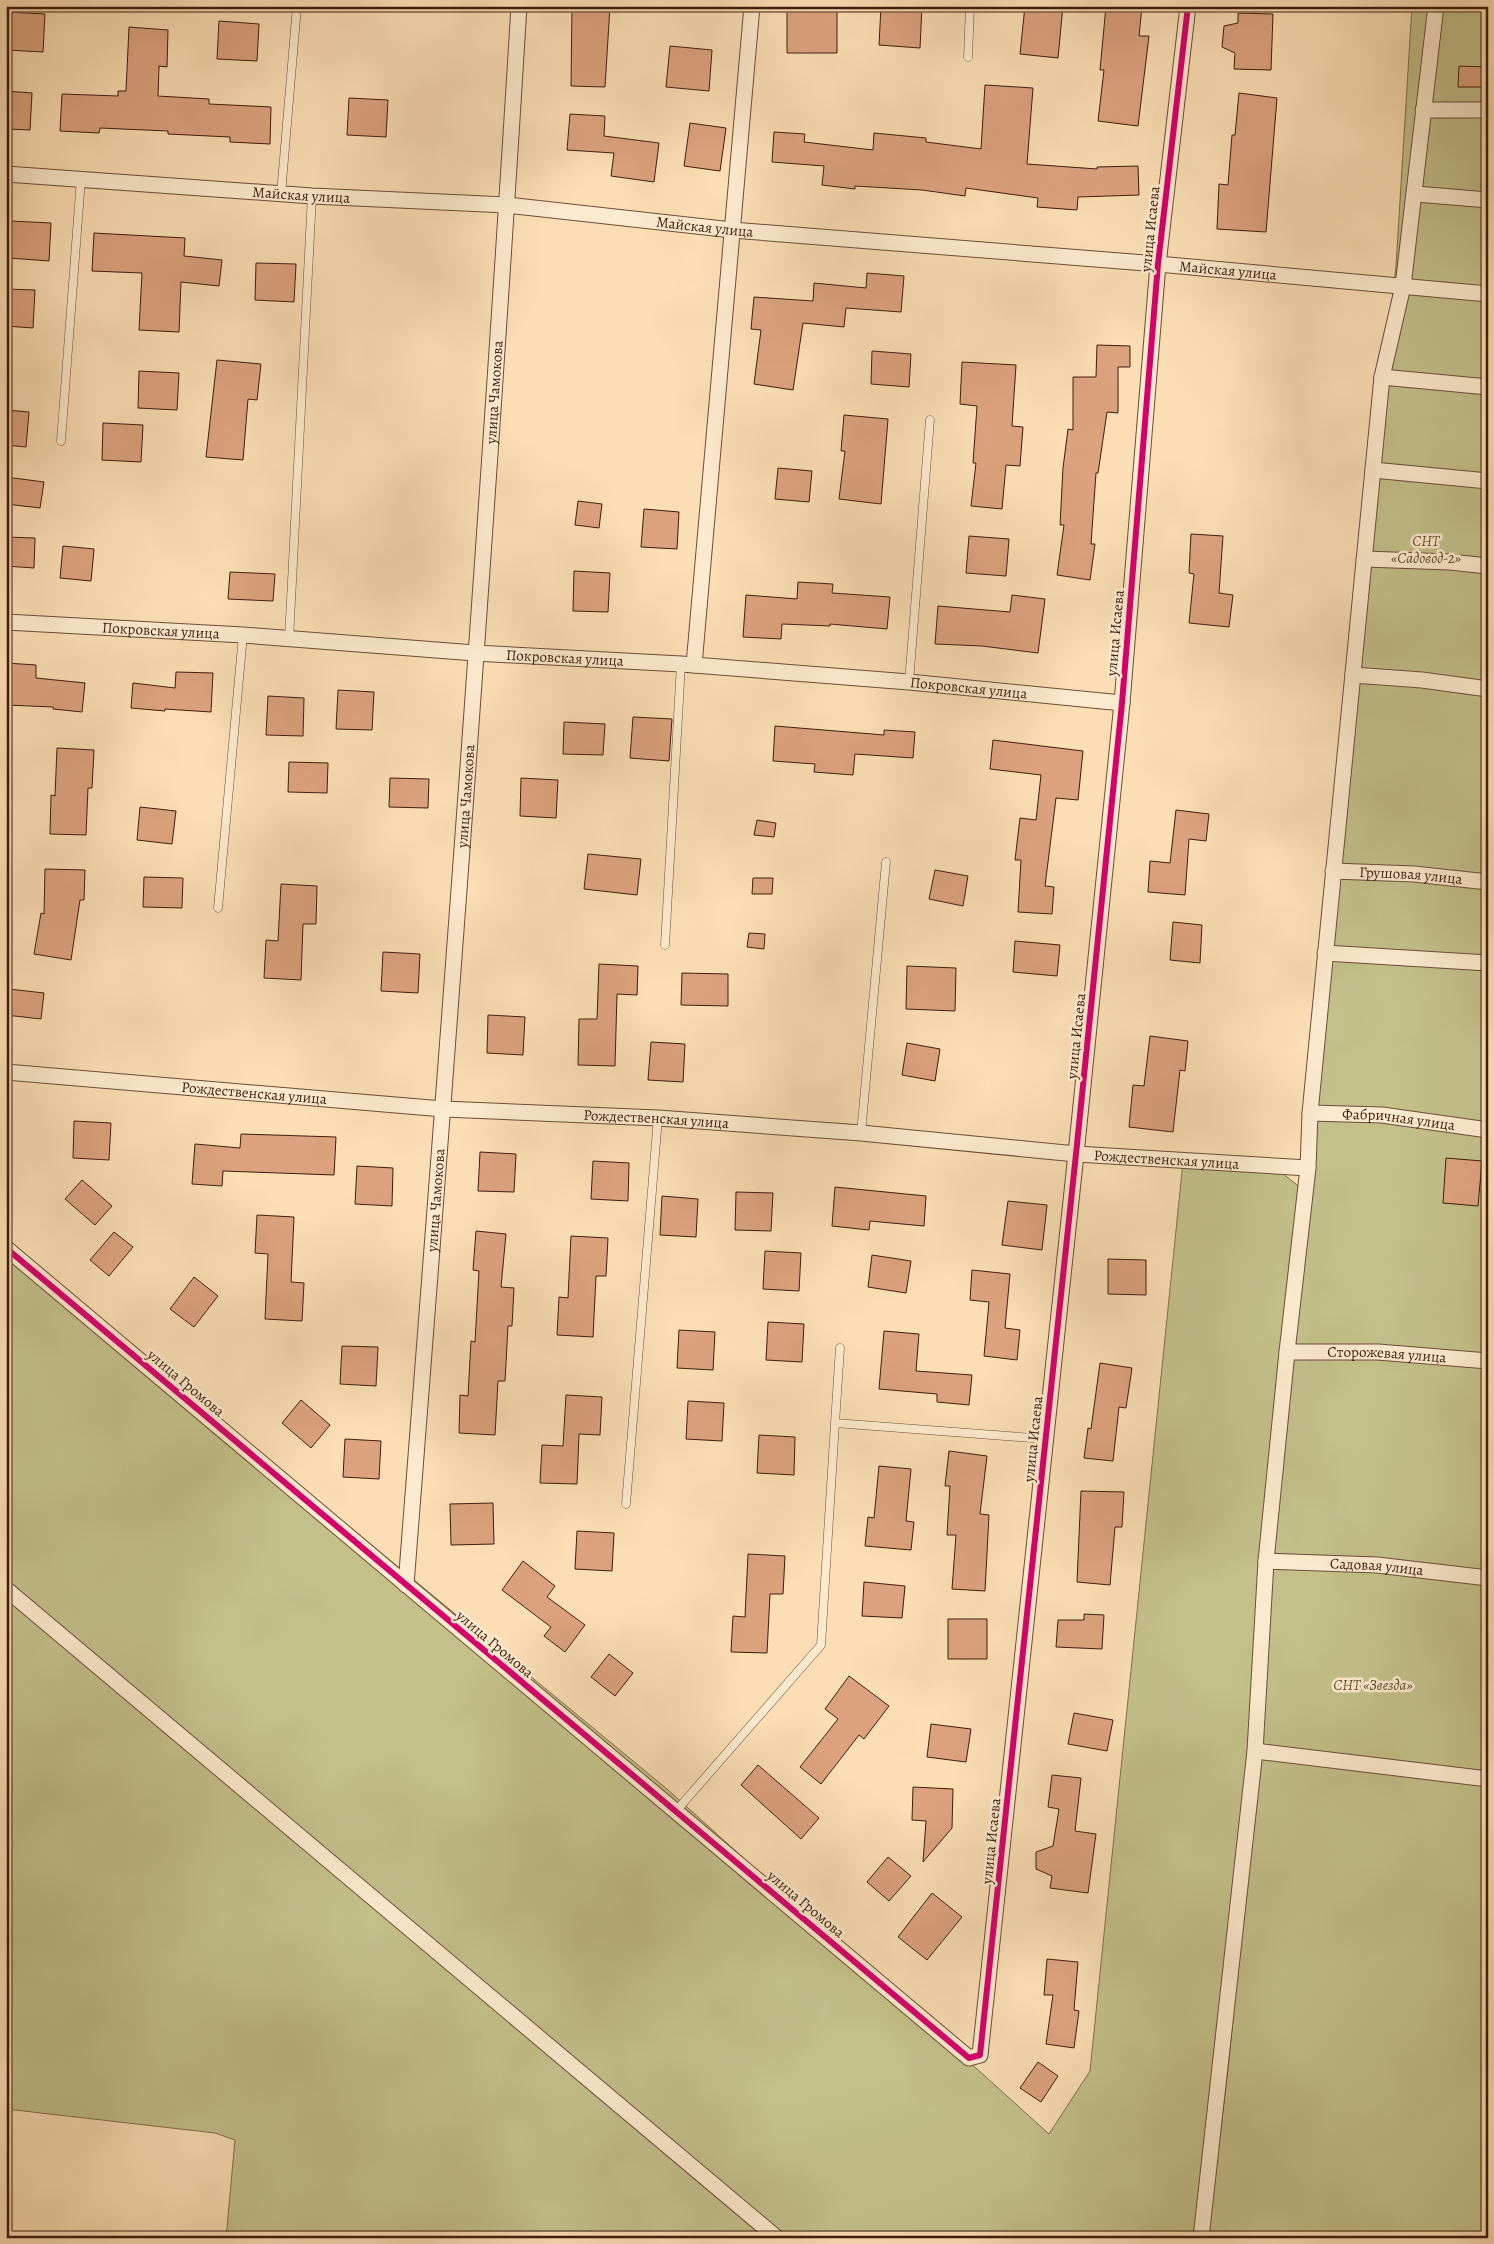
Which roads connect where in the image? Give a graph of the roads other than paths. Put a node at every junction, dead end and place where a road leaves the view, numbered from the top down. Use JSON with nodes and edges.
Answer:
{"nodes":[{"id":1,"x":297,"y":6,"type":"edge"},
{"id":2,"x":519,"y":6,"type":"edge"},
{"id":3,"x":752,"y":6,"type":"edge"},
{"id":4,"x":970,"y":6,"type":"edge"},
{"id":5,"x":1188,"y":6,"type":"edge"},
{"id":6,"x":1436,"y":6,"type":"edge"},
{"id":7,"x":968,"y":57,"type":"dead end"},
{"id":8,"x":1423,"y":110,"type":"junction"},
{"id":9,"x":1488,"y":110,"type":"edge"},
{"id":10,"x":6,"y":174,"type":"edge"},
{"id":11,"x":81,"y":179,"type":"junction"},
{"id":12,"x":281,"y":194,"type":"junction"},
{"id":13,"x":1416,"y":194,"type":"junction"},
{"id":14,"x":312,"y":196,"type":"junction"},
{"id":15,"x":1488,"y":200,"type":"edge"},
{"id":16,"x":507,"y":205,"type":"junction"},
{"id":17,"x":732,"y":230,"type":"junction"},
{"id":18,"x":1158,"y":264,"type":"junction"},
{"id":19,"x":1403,"y":286,"type":"junction"},
{"id":20,"x":1488,"y":294,"type":"edge"},
{"id":21,"x":1382,"y":376,"type":"junction"},
{"id":22,"x":1488,"y":387,"type":"edge"},
{"id":23,"x":930,"y":420,"type":"dead end"},
{"id":24,"x":61,"y":441,"type":"dead end"},
{"id":25,"x":1373,"y":470,"type":"junction"},
{"id":26,"x":1488,"y":481,"type":"edge"},
{"id":27,"x":1364,"y":559,"type":"junction"},
{"id":28,"x":1488,"y":566,"type":"edge"},
{"id":29,"x":6,"y":622,"type":"edge"},
{"id":30,"x":243,"y":635,"type":"junction"},
{"id":31,"x":290,"y":639,"type":"junction"},
{"id":32,"x":475,"y":653,"type":"junction"},
{"id":33,"x":687,"y":664,"type":"junction"},
{"id":34,"x":1353,"y":675,"type":"junction"},
{"id":35,"x":910,"y":682,"type":"junction"},
{"id":36,"x":1488,"y":689,"type":"edge"},
{"id":37,"x":1122,"y":704,"type":"junction"},
{"id":38,"x":886,"y":862,"type":"dead end"},
{"id":39,"x":1334,"y":872,"type":"junction"},
{"id":40,"x":1488,"y":882,"type":"edge"},
{"id":41,"x":218,"y":908,"type":"dead end"},
{"id":42,"x":666,"y":946,"type":"dead end"},
{"id":43,"x":1326,"y":953,"type":"junction"},
{"id":44,"x":1488,"y":963,"type":"edge"},
{"id":45,"x":6,"y":1072,"type":"edge"},
{"id":46,"x":443,"y":1109,"type":"junction"},
{"id":47,"x":1310,"y":1113,"type":"junction"},
{"id":48,"x":658,"y":1118,"type":"junction"},
{"id":49,"x":1488,"y":1130,"type":"edge"},
{"id":50,"x":861,"y":1133,"type":"junction"},
{"id":51,"x":1076,"y":1154,"type":"junction"},
{"id":52,"x":1308,"y":1168,"type":"junction"},
{"id":53,"x":6,"y":1248,"type":"edge"},
{"id":54,"x":840,"y":1348,"type":"dead end"},
{"id":55,"x":1287,"y":1352,"type":"junction"},
{"id":56,"x":1488,"y":1361,"type":"edge"},
{"id":57,"x":835,"y":1423,"type":"junction"},
{"id":58,"x":1046,"y":1440,"type":"junction"},
{"id":59,"x":626,"y":1504,"type":"dead end"},
{"id":60,"x":1266,"y":1561,"type":"junction"},
{"id":61,"x":1488,"y":1578,"type":"edge"},
{"id":62,"x":406,"y":1585,"type":"junction"},
{"id":63,"x":6,"y":1589,"type":"edge"},
{"id":64,"x":1255,"y":1751,"type":"junction"},
{"id":65,"x":1488,"y":1779,"type":"edge"},
{"id":66,"x":676,"y":1811,"type":"junction"},
{"id":67,"x":969,"y":2058,"type":"joint"},
{"id":68,"x":777,"y":2238,"type":"edge"},
{"id":69,"x":1200,"y":2238,"type":"edge"}],
"edges":[{"from":1,"to":12,"type":"lane"},
{"from":2,"to":16,"type":"street","name":"улица Чамокова"},
{"from":3,"to":17,"type":"street"},
{"from":4,"to":7,"type":"lane"},
{"from":5,"to":18,"type":"street","name":"улица Исаева"},
{"from":6,"to":8,"type":"street"},
{"from":8,"to":9,"type":"street"},
{"from":8,"to":13,"type":"street"},
{"from":10,"to":11,"type":"street","name":"Майская улица"},
{"from":11,"to":12,"type":"street","name":"Майская улица"},
{"from":11,"to":24,"type":"lane"},
{"from":12,"to":14,"type":"street","name":"Майская улица"},
{"from":13,"to":15,"type":"street"},
{"from":13,"to":19,"type":"street"},
{"from":14,"to":16,"type":"street","name":"Майская улица"},
{"from":14,"to":31,"type":"lane"},
{"from":16,"to":17,"type":"street","name":"Майская улица"},
{"from":16,"to":32,"type":"street","name":"улица Чамокова"},
{"from":17,"to":18,"type":"street","name":"Майская улица"},
{"from":17,"to":33,"type":"street"},
{"from":18,"to":19,"type":"street","name":"Майская улица"},
{"from":18,"to":37,"type":"street","name":"улица Исаева"},
{"from":19,"to":20,"type":"street","name":"Майская улица"},
{"from":19,"to":21,"type":"street"},
{"from":21,"to":22,"type":"street"},
{"from":21,"to":25,"type":"street"},
{"from":23,"to":35,"type":"lane"},
{"from":25,"to":26,"type":"street"},
{"from":25,"to":27,"type":"street"},
{"from":27,"to":28,"type":"street"},
{"from":27,"to":34,"type":"street"},
{"from":29,"to":30,"type":"street","name":"Покровская улица"},
{"from":30,"to":31,"type":"street","name":"Покровская улица"},
{"from":30,"to":41,"type":"lane"},
{"from":31,"to":32,"type":"street","name":"Покровская улица"},
{"from":32,"to":33,"type":"street","name":"Покровская улица"},
{"from":32,"to":46,"type":"street","name":"улица Чамокова"},
{"from":33,"to":35,"type":"street","name":"Покровская улица"},
{"from":33,"to":42,"type":"lane"},
{"from":34,"to":36,"type":"street"},
{"from":34,"to":39,"type":"street"},
{"from":35,"to":37,"type":"street","name":"Покровская улица"},
{"from":37,"to":51,"type":"street","name":"улица Исаева"},
{"from":38,"to":50,"type":"lane"},
{"from":39,"to":40,"type":"street","name":"Грушовая улица"},
{"from":39,"to":43,"type":"street"},
{"from":43,"to":44,"type":"street"},
{"from":43,"to":47,"type":"street"},
{"from":45,"to":46,"type":"street","name":"Рождественская улица"},
{"from":46,"to":48,"type":"street","name":"Рождественская улица"},
{"from":46,"to":62,"type":"street","name":"улица Чамокова"},
{"from":47,"to":49,"type":"street","name":"Фабричная улица"},
{"from":47,"to":52,"type":"street"},
{"from":48,"to":50,"type":"street","name":"Рождественская улица"},
{"from":48,"to":59,"type":"lane"},
{"from":50,"to":51,"type":"street","name":"Рождественская улица"},
{"from":51,"to":52,"type":"street","name":"Рождественская улица"},
{"from":51,"to":58,"type":"street","name":"улица Исаева"},
{"from":52,"to":55,"type":"street"},
{"from":53,"to":62,"type":"street","name":"улица Громова"},
{"from":54,"to":57,"type":"lane"},
{"from":55,"to":56,"type":"street","name":"Сторожевая улица"},
{"from":55,"to":60,"type":"street"},
{"from":57,"to":58,"type":"lane"},
{"from":57,"to":66,"type":"lane"},
{"from":58,"to":67,"type":"street","name":"улица Исаева"},
{"from":60,"to":61,"type":"street","name":"Садовая улица"},
{"from":60,"to":64,"type":"street"},
{"from":62,"to":66,"type":"street","name":"улица Громова"},
{"from":63,"to":68,"type":"street"},
{"from":64,"to":65,"type":"street"},
{"from":64,"to":69,"type":"street"},
{"from":66,"to":67,"type":"street","name":"улица Громова"}]}
